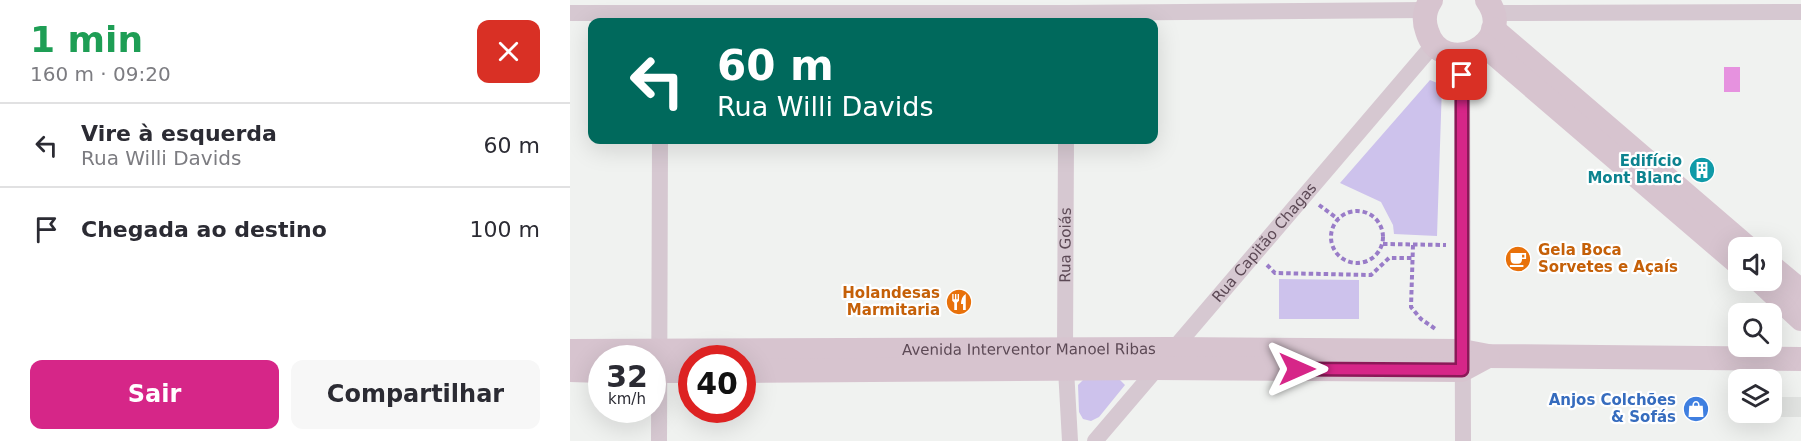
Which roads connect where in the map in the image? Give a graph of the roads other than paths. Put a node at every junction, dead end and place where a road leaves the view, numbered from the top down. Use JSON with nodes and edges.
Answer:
{"nodes":[{"id":1,"x":1429,"y":5,"type":"edge"},
{"id":2,"x":660,"y":12,"type":"edge"},
{"id":3,"x":1066,"y":12,"type":"edge"},
{"id":4,"x":1801,"y":12,"type":"edge"},
{"id":5,"x":570,"y":13,"type":"edge"},
{"id":6,"x":1489,"y":22,"type":"edge"},
{"id":7,"x":1434,"y":44,"type":"junction"},
{"id":8,"x":1462,"y":55,"type":"junction"},
{"id":9,"x":660,"y":144,"type":"edge"},
{"id":10,"x":1066,"y":144,"type":"edge"},
{"id":11,"x":1684,"y":205,"type":"junction"},
{"id":12,"x":1732,"y":237,"type":"edge"},
{"id":13,"x":1728,"y":252,"type":"edge"},
{"id":14,"x":1782,"y":275,"type":"edge"},
{"id":15,"x":1771,"y":291,"type":"edge"},
{"id":16,"x":1801,"y":291,"type":"edge"},
{"id":17,"x":1801,"y":319,"type":"edge"},
{"id":18,"x":657,"y":345,"type":"edge"},
{"id":19,"x":1172,"y":349,"type":"junction"},
{"id":20,"x":570,"y":351,"type":"edge"},
{"id":21,"x":588,"y":354,"type":"edge"},
{"id":22,"x":1801,"y":359,"type":"edge"},
{"id":23,"x":1066,"y":360,"type":"junction"},
{"id":24,"x":1462,"y":360,"type":"junction"},
{"id":25,"x":666,"y":364,"type":"edge"},
{"id":26,"x":1155,"y":368,"type":"junction"},
{"id":27,"x":570,"y":370,"type":"edge"},
{"id":28,"x":588,"y":371,"type":"edge"},
{"id":29,"x":756,"y":371,"type":"edge"},
{"id":30,"x":659,"y":423,"type":"edge"},
{"id":31,"x":659,"y":441,"type":"edge"},
{"id":32,"x":1070,"y":441,"type":"edge"},
{"id":33,"x":1095,"y":441,"type":"edge"},
{"id":34,"x":1463,"y":441,"type":"edge"}],
"edges":[{"from":1,"to":3,"type":"street"},
{"from":1,"to":7,"type":"street"},
{"from":2,"to":3,"type":"street"},
{"from":2,"to":5,"type":"street"},
{"from":4,"to":6,"type":"street"},
{"from":6,"to":8,"type":"street"},
{"from":6,"to":11,"type":"street"},
{"from":7,"to":8,"type":"street"},
{"from":7,"to":19,"type":"street","name":"Rua Capitão Chagas"},
{"from":8,"to":24,"type":"street"},
{"from":9,"to":18,"type":"street"},
{"from":10,"to":23,"type":"street","name":"Rua Goiás"},
{"from":11,"to":12,"type":"street"},
{"from":11,"to":13,"type":"street"},
{"from":14,"to":16,"type":"street"},
{"from":15,"to":17,"type":"street"},
{"from":19,"to":23,"type":"street","name":"Avenida Interventor Manoel Ribas"},
{"from":19,"to":24,"type":"street","name":"Avenida Interventor Manoel Ribas"},
{"from":19,"to":26,"type":"street","name":"Rua Capitão Chagas"},
{"from":20,"to":21,"type":"street","name":"Avenida Interventor Manoel Ribas"},
{"from":22,"to":24,"type":"street","name":"Avenida Interventor Manoel Ribas"},
{"from":23,"to":25,"type":"street","name":"Avenida Interventor Manoel Ribas"},
{"from":23,"to":26,"type":"street","name":"Avenida Interventor Manoel Ribas"},
{"from":23,"to":29,"type":"street","name":"Avenida Interventor Manoel Ribas"},
{"from":23,"to":32,"type":"street","name":"Rua Goiás"},
{"from":24,"to":26,"type":"street","name":"Avenida Interventor Manoel Ribas"},
{"from":24,"to":34,"type":"street"},
{"from":26,"to":33,"type":"street","name":"Rua Capitão Chagas"},
{"from":27,"to":28,"type":"street"},
{"from":30,"to":31,"type":"street"}]}
